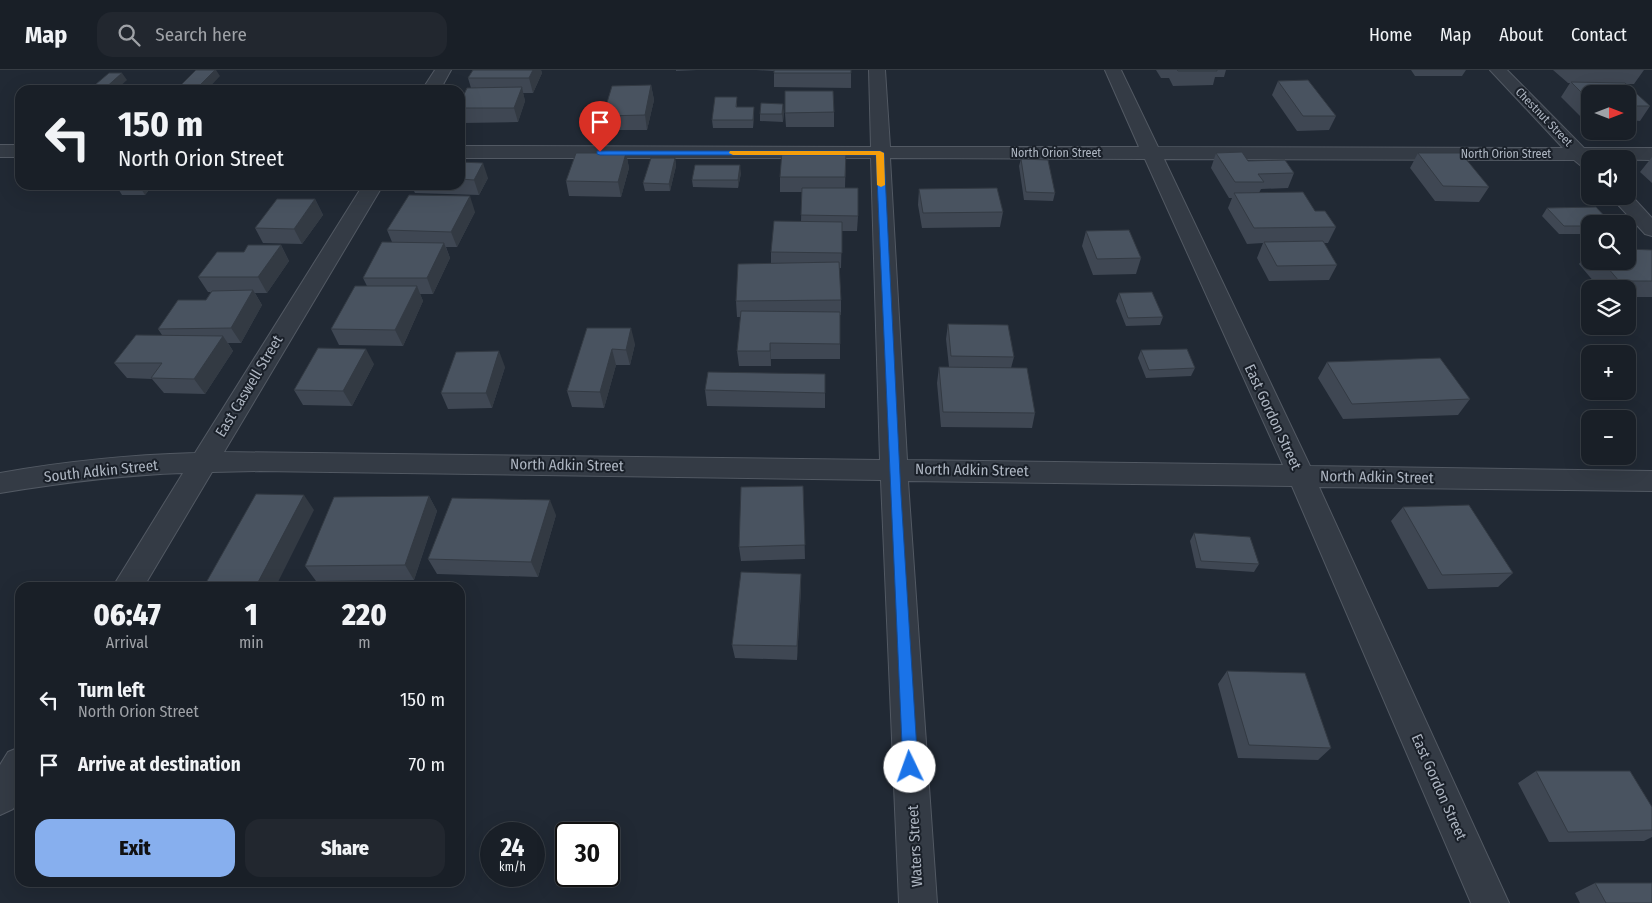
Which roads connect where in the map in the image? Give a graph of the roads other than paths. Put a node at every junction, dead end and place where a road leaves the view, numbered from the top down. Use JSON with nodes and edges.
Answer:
{"nodes":[{"id":1,"x":443,"y":70,"type":"edge"},
{"id":2,"x":877,"y":70,"type":"edge"},
{"id":3,"x":1112,"y":70,"type":"edge"},
{"id":4,"x":1498,"y":70,"type":"edge"},
{"id":5,"x":434,"y":85,"type":"edge"},
{"id":6,"x":0,"y":151,"type":"edge"},
{"id":7,"x":15,"y":151,"type":"edge"},
{"id":8,"x":465,"y":152,"type":"edge"},
{"id":9,"x":880,"y":153,"type":"junction"},
{"id":10,"x":1150,"y":153,"type":"junction"},
{"id":11,"x":1652,"y":154,"type":"edge"},
{"id":12,"x":1581,"y":155,"type":"edge"},
{"id":13,"x":1636,"y":155,"type":"edge"},
{"id":14,"x":1581,"y":159,"type":"edge"},
{"id":15,"x":370,"y":190,"type":"edge"},
{"id":16,"x":1628,"y":205,"type":"edge"},
{"id":17,"x":1652,"y":230,"type":"edge"},
{"id":18,"x":202,"y":463,"type":"junction"},
{"id":19,"x":894,"y":469,"type":"junction"},
{"id":20,"x":1301,"y":476,"type":"junction"},
{"id":21,"x":1652,"y":481,"type":"edge"},
{"id":22,"x":0,"y":483,"type":"edge"},
{"id":23,"x":131,"y":582,"type":"edge"},
{"id":24,"x":15,"y":772,"type":"edge"},
{"id":25,"x":0,"y":797,"type":"edge"},
{"id":26,"x":918,"y":903,"type":"edge"},
{"id":27,"x":1490,"y":903,"type":"edge"}],
"edges":[{"from":1,"to":5,"type":"street"},
{"from":2,"to":9,"type":"street","name":"Waters Street"},
{"from":3,"to":10,"type":"street","name":"East Gordon Street"},
{"from":4,"to":12,"type":"street","name":"Chestnut Street"},
{"from":6,"to":7,"type":"street"},
{"from":8,"to":9,"type":"street","name":"North Orion Street"},
{"from":9,"to":10,"type":"street","name":"North Orion Street"},
{"from":9,"to":19,"type":"street","name":"Waters Street"},
{"from":10,"to":14,"type":"street","name":"North Orion Street"},
{"from":10,"to":20,"type":"street","name":"East Gordon Street"},
{"from":11,"to":13,"type":"street","name":"North Orion Street"},
{"from":15,"to":18,"type":"street","name":"East Caswell Street"},
{"from":16,"to":17,"type":"street"},
{"from":18,"to":19,"type":"street","name":"North Adkin Street"},
{"from":18,"to":22,"type":"street","name":"South Adkin Street"},
{"from":18,"to":23,"type":"street","name":"East Caswell Street"},
{"from":19,"to":20,"type":"street","name":"North Adkin Street"},
{"from":19,"to":26,"type":"street","name":"Waters Street"},
{"from":20,"to":21,"type":"street","name":"North Adkin Street"},
{"from":20,"to":27,"type":"street","name":"East Gordon Street"},
{"from":24,"to":25,"type":"street"}]}
